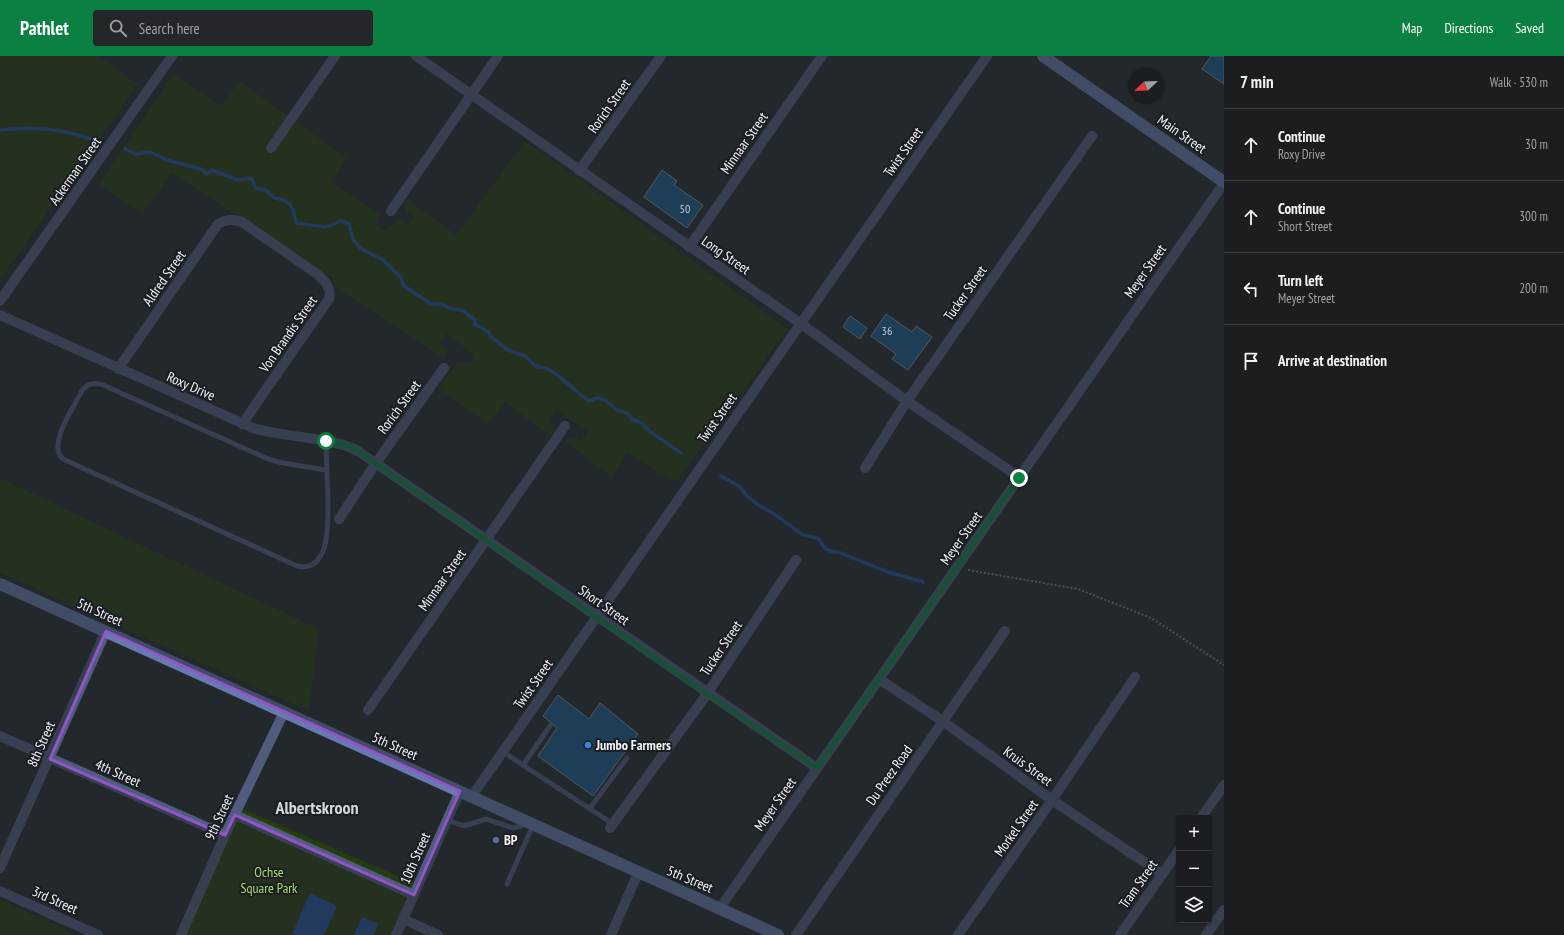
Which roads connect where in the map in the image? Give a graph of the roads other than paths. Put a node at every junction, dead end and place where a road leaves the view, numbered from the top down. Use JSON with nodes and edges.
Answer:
{"nodes":[{"id":1,"x":172,"y":56,"type":"edge"},
{"id":2,"x":335,"y":56,"type":"edge"},
{"id":3,"x":416,"y":56,"type":"edge"},
{"id":4,"x":498,"y":56,"type":"edge"},
{"id":5,"x":661,"y":56,"type":"edge"},
{"id":6,"x":822,"y":56,"type":"edge"},
{"id":7,"x":987,"y":56,"type":"edge"},
{"id":8,"x":1043,"y":56,"type":"edge"},
{"id":9,"x":471,"y":95,"type":"junction"},
{"id":10,"x":1092,"y":136,"type":"dead end"},
{"id":11,"x":271,"y":148,"type":"dead end"},
{"id":12,"x":579,"y":171,"type":"junction"},
{"id":13,"x":1224,"y":182,"type":"edge"},
{"id":14,"x":391,"y":211,"type":"dead end"},
{"id":15,"x":242,"y":222,"type":"joint"},
{"id":16,"x":689,"y":247,"type":"junction"},
{"id":17,"x":0,"y":301,"type":"edge"},
{"id":18,"x":0,"y":315,"type":"edge"},
{"id":19,"x":800,"y":323,"type":"junction"},
{"id":20,"x":444,"y":368,"type":"dead end"},
{"id":21,"x":118,"y":369,"type":"junction"},
{"id":22,"x":907,"y":401,"type":"junction"},
{"id":23,"x":242,"y":424,"type":"junction"},
{"id":24,"x":565,"y":426,"type":"dead end"},
{"id":25,"x":326,"y":441,"type":"junction"},
{"id":26,"x":376,"y":463,"type":"junction"},
{"id":27,"x":865,"y":468,"type":"dead end"},
{"id":28,"x":326,"y":470,"type":"junction"},
{"id":29,"x":1019,"y":478,"type":"junction"},
{"id":30,"x":339,"y":519,"type":"dead end"},
{"id":31,"x":486,"y":540,"type":"junction"},
{"id":32,"x":796,"y":560,"type":"dead end"},
{"id":33,"x":0,"y":584,"type":"edge"},
{"id":34,"x":597,"y":617,"type":"junction"},
{"id":35,"x":106,"y":631,"type":"junction"},
{"id":36,"x":1005,"y":631,"type":"dead end"},
{"id":37,"x":1135,"y":677,"type":"dead end"},
{"id":38,"x":879,"y":679,"type":"junction"},
{"id":39,"x":707,"y":694,"type":"junction"},
{"id":40,"x":368,"y":710,"type":"dead end"},
{"id":41,"x":284,"y":712,"type":"junction"},
{"id":42,"x":944,"y":722,"type":"junction"},
{"id":43,"x":550,"y":726,"type":"dead end"},
{"id":44,"x":0,"y":736,"type":"edge"},
{"id":45,"x":503,"y":752,"type":"junction"},
{"id":46,"x":627,"y":758,"type":"dead end"},
{"id":47,"x":50,"y":759,"type":"junction"},
{"id":48,"x":523,"y":765,"type":"junction"},
{"id":49,"x":817,"y":768,"type":"junction"},
{"id":50,"x":1224,"y":785,"type":"edge"},
{"id":51,"x":466,"y":794,"type":"junction"},
{"id":52,"x":1052,"y":800,"type":"junction"},
{"id":53,"x":590,"y":808,"type":"junction"},
{"id":54,"x":235,"y":815,"type":"junction"},
{"id":55,"x":1203,"y":815,"type":"edge"},
{"id":56,"x":447,"y":820,"type":"junction"},
{"id":57,"x":530,"y":823,"type":"junction"},
{"id":58,"x":611,"y":826,"type":"joint"},
{"id":59,"x":225,"y":835,"type":"junction"},
{"id":60,"x":1178,"y":851,"type":"edge"},
{"id":61,"x":0,"y":868,"type":"edge"},
{"id":62,"x":638,"y":873,"type":"junction"},
{"id":63,"x":1162,"y":874,"type":"junction"},
{"id":64,"x":506,"y":884,"type":"dead end"},
{"id":65,"x":0,"y":891,"type":"edge"},
{"id":66,"x":414,"y":895,"type":"junction"},
{"id":67,"x":720,"y":908,"type":"junction"},
{"id":68,"x":1224,"y":910,"type":"edge"},
{"id":69,"x":403,"y":919,"type":"junction"},
{"id":70,"x":98,"y":935,"type":"edge"},
{"id":71,"x":181,"y":935,"type":"edge"},
{"id":72,"x":396,"y":935,"type":"edge"},
{"id":73,"x":438,"y":935,"type":"edge"},
{"id":74,"x":611,"y":935,"type":"edge"},
{"id":75,"x":778,"y":935,"type":"edge"},
{"id":76,"x":796,"y":935,"type":"edge"},
{"id":77,"x":958,"y":935,"type":"edge"},
{"id":78,"x":1120,"y":935,"type":"edge"},
{"id":79,"x":1206,"y":935,"type":"edge"}],
"edges":[{"from":1,"to":17,"type":"street","name":"Ackerman Street"},
{"from":2,"to":11,"type":"street"},
{"from":3,"to":9,"type":"street","name":"Long Street"},
{"from":4,"to":9,"type":"street"},
{"from":5,"to":12,"type":"street","name":"Rorich Street"},
{"from":6,"to":16,"type":"street","name":"Minnaar Street"},
{"from":7,"to":19,"type":"street","name":"Twist Street"},
{"from":8,"to":13,"type":"main road","name":"Main Street"},
{"from":9,"to":12,"type":"street","name":"Long Street"},
{"from":9,"to":14,"type":"street"},
{"from":10,"to":22,"type":"street","name":"Tucker Street"},
{"from":12,"to":16,"type":"street","name":"Long Street"},
{"from":13,"to":29,"type":"street","name":"Meyer Street"},
{"from":15,"to":21,"type":"street","name":"Aldred Street"},
{"from":15,"to":23,"type":"street","name":"Von Brandis Street"},
{"from":16,"to":19,"type":"street","name":"Long Street"},
{"from":18,"to":21,"type":"street","name":"Roxy Drive"},
{"from":19,"to":22,"type":"street","name":"Long Street"},
{"from":19,"to":34,"type":"street","name":"Twist Street"},
{"from":20,"to":26,"type":"street","name":"Rorich Street"},
{"from":21,"to":23,"type":"street","name":"Roxy Drive"},
{"from":22,"to":27,"type":"street","name":"Tucker Street"},
{"from":22,"to":29,"type":"street","name":"Long Street"},
{"from":23,"to":25,"type":"street","name":"Roxy Drive"},
{"from":24,"to":31,"type":"street","name":"Minnaar Street"},
{"from":25,"to":26,"type":"street","name":"Roxy Drive"},
{"from":25,"to":28,"type":"lane"},
{"from":26,"to":30,"type":"street","name":"Rorich Street"},
{"from":26,"to":31,"type":"street","name":"Short Street"},
{"from":28,"to":28,"type":"lane"},
{"from":29,"to":38,"type":"street","name":"Meyer Street"},
{"from":31,"to":34,"type":"street","name":"Short Street"},
{"from":31,"to":40,"type":"street","name":"Minnaar Street"},
{"from":32,"to":39,"type":"street","name":"Tucker Street"},
{"from":33,"to":35,"type":"main road","name":"5th Street"},
{"from":34,"to":39,"type":"street","name":"Short Street"},
{"from":34,"to":45,"type":"street","name":"Twist Street"},
{"from":35,"to":41,"type":"main road","name":"5th Street"},
{"from":35,"to":47,"type":"street","name":"8th Street"},
{"from":36,"to":42,"type":"street","name":"Du Preez Road"},
{"from":37,"to":52,"type":"street","name":"Morkel Street"},
{"from":38,"to":42,"type":"street","name":"Kruis Street"},
{"from":38,"to":49,"type":"street","name":"Meyer Street"},
{"from":39,"to":49,"type":"street","name":"Short Street"},
{"from":39,"to":58,"type":"street","name":"Tucker Street"},
{"from":41,"to":51,"type":"main road","name":"5th Street"},
{"from":41,"to":54,"type":"street","name":"9th Street"},
{"from":42,"to":52,"type":"street","name":"Kruis Street"},
{"from":42,"to":76,"type":"street","name":"Du Preez Road"},
{"from":43,"to":48,"type":"lane"},
{"from":44,"to":47,"type":"street","name":"4th Street"},
{"from":45,"to":48,"type":"lane"},
{"from":45,"to":51,"type":"street","name":"Twist Street"},
{"from":46,"to":53,"type":"lane"},
{"from":47,"to":59,"type":"street","name":"4th Street"},
{"from":47,"to":61,"type":"street","name":"8th Street"},
{"from":48,"to":53,"type":"lane"},
{"from":49,"to":67,"type":"street","name":"Meyer Street"},
{"from":50,"to":55,"type":"street"},
{"from":51,"to":56,"type":"street","name":"10th Street"},
{"from":51,"to":57,"type":"main road","name":"5th Street"},
{"from":52,"to":63,"type":"street","name":"Kruis Street"},
{"from":52,"to":77,"type":"street","name":"Morkel Street"},
{"from":53,"to":58,"type":"lane"},
{"from":54,"to":59,"type":"street","name":"9th Street"},
{"from":54,"to":66,"type":"street"},
{"from":56,"to":57,"type":"lane"},
{"from":56,"to":66,"type":"street","name":"10th Street"},
{"from":57,"to":62,"type":"main road","name":"5th Street"},
{"from":57,"to":64,"type":"lane"},
{"from":59,"to":71,"type":"street","name":"9th Street"},
{"from":60,"to":63,"type":"street","name":"Tram Street"},
{"from":62,"to":67,"type":"main road","name":"5th Street"},
{"from":62,"to":74,"type":"street"},
{"from":63,"to":78,"type":"street","name":"Tram Street"},
{"from":65,"to":70,"type":"street","name":"3rd Street"},
{"from":66,"to":69,"type":"street","name":"10th Street"},
{"from":67,"to":75,"type":"main road","name":"5th Street"},
{"from":68,"to":79,"type":"street"},
{"from":69,"to":72,"type":"street","name":"10th Street"},
{"from":69,"to":73,"type":"street"}]}
